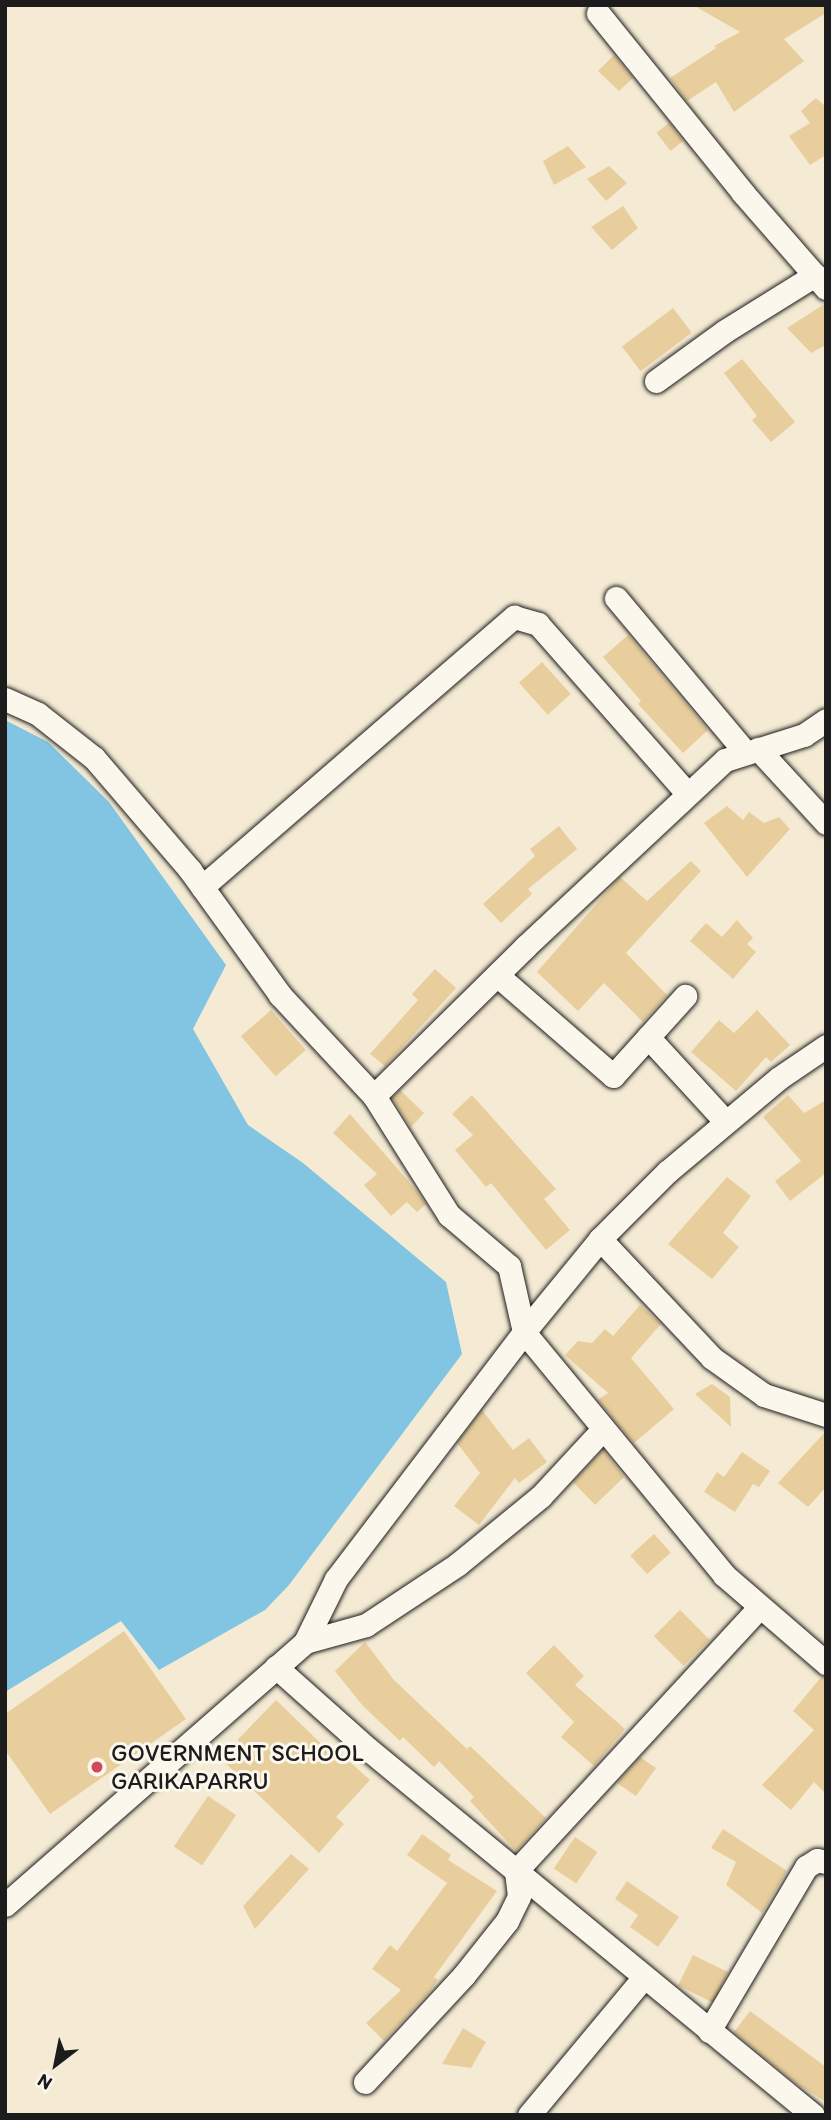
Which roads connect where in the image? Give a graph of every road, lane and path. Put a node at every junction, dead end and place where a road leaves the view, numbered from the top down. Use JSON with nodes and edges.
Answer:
{"nodes":[{"id":1,"x":598,"y":13,"type":"dead end"},
{"id":2,"x":820,"y":282,"type":"edge"},
{"id":3,"x":656,"y":381,"type":"dead end"},
{"id":4,"x":616,"y":598,"type":"dead end"},
{"id":5,"x":5,"y":699,"type":"edge"},
{"id":6,"x":826,"y":720,"type":"edge"},
{"id":7,"x":752,"y":751,"type":"junction"},
{"id":8,"x":687,"y":793,"type":"junction"},
{"id":9,"x":826,"y":823,"type":"edge"},
{"id":10,"x":202,"y":887,"type":"junction"},
{"id":11,"x":497,"y":975,"type":"junction"},
{"id":12,"x":685,"y":996,"type":"dead end"},
{"id":13,"x":648,"y":1037,"type":"junction"},
{"id":14,"x":826,"y":1046,"type":"edge"},
{"id":15,"x":374,"y":1096,"type":"junction"},
{"id":16,"x":726,"y":1122,"type":"junction"},
{"id":17,"x":600,"y":1238,"type":"junction"},
{"id":18,"x":524,"y":1332,"type":"junction"},
{"id":19,"x":826,"y":1415,"type":"edge"},
{"id":20,"x":603,"y":1429,"type":"junction"},
{"id":21,"x":759,"y":1608,"type":"junction"},
{"id":22,"x":305,"y":1642,"type":"junction"},
{"id":23,"x":826,"y":1663,"type":"edge"},
{"id":24,"x":276,"y":1667,"type":"junction"},
{"id":25,"x":826,"y":1861,"type":"edge"},
{"id":26,"x":516,"y":1871,"type":"junction"},
{"id":27,"x":5,"y":1905,"type":"edge"},
{"id":28,"x":643,"y":1978,"type":"junction"},
{"id":29,"x":709,"y":2031,"type":"junction"},
{"id":30,"x":365,"y":2082,"type":"dead end"},
{"id":31,"x":805,"y":2112,"type":"edge"},
{"id":32,"x":530,"y":2115,"type":"edge"}],
"edges":[{"from":1,"to":2,"type":"street"},
{"from":2,"to":3,"type":"street"},
{"from":4,"to":7,"type":"street"},
{"from":5,"to":10,"type":"street"},
{"from":6,"to":7,"type":"street"},
{"from":7,"to":8,"type":"street"},
{"from":7,"to":9,"type":"street"},
{"from":8,"to":10,"type":"street"},
{"from":8,"to":11,"type":"street"},
{"from":10,"to":15,"type":"street"},
{"from":11,"to":13,"type":"street"},
{"from":11,"to":15,"type":"street"},
{"from":12,"to":13,"type":"street"},
{"from":13,"to":16,"type":"street"},
{"from":14,"to":16,"type":"street"},
{"from":15,"to":18,"type":"street"},
{"from":16,"to":17,"type":"street"},
{"from":17,"to":18,"type":"street"},
{"from":17,"to":19,"type":"street"},
{"from":18,"to":20,"type":"street"},
{"from":18,"to":22,"type":"street"},
{"from":20,"to":21,"type":"street"},
{"from":20,"to":22,"type":"street"},
{"from":21,"to":23,"type":"street"},
{"from":21,"to":26,"type":"street"},
{"from":22,"to":24,"type":"street"},
{"from":24,"to":26,"type":"street"},
{"from":24,"to":27,"type":"street"},
{"from":25,"to":29,"type":"street"},
{"from":26,"to":28,"type":"street"},
{"from":26,"to":30,"type":"street"},
{"from":28,"to":29,"type":"street"},
{"from":28,"to":32,"type":"street"},
{"from":29,"to":31,"type":"street"}]}
